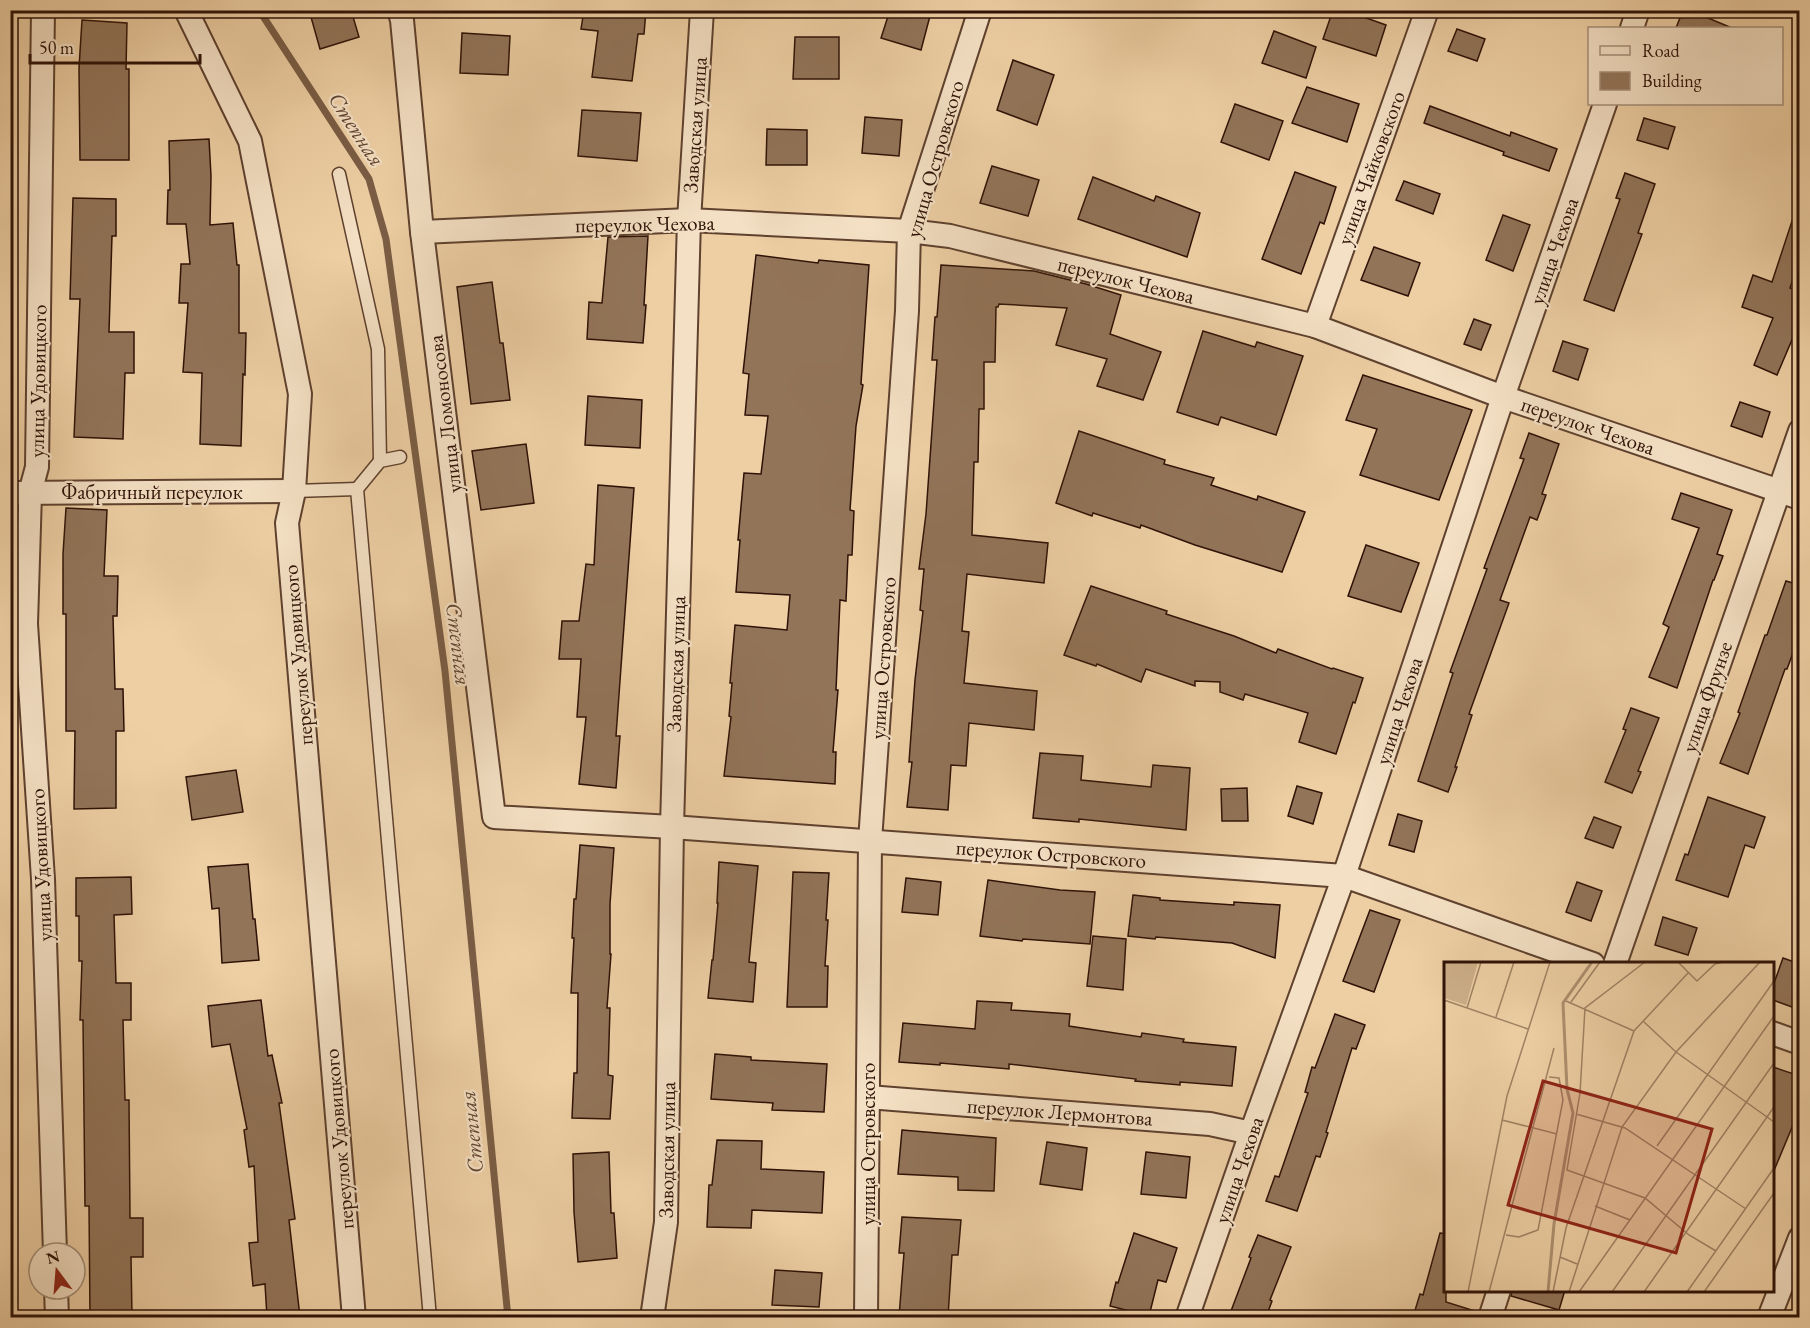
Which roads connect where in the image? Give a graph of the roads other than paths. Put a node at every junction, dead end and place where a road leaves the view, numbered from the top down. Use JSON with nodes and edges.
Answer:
{"nodes":[{"id":1,"x":43,"y":10,"type":"edge"},
{"id":2,"x":186,"y":10,"type":"edge"},
{"id":3,"x":399,"y":10,"type":"edge"},
{"id":4,"x":702,"y":10,"type":"edge"},
{"id":5,"x":980,"y":10,"type":"edge"},
{"id":6,"x":1426,"y":10,"type":"edge"},
{"id":7,"x":1638,"y":10,"type":"edge"},
{"id":8,"x":1632,"y":27,"type":"edge"},
{"id":9,"x":1605,"y":105,"type":"edge"},
{"id":10,"x":339,"y":174,"type":"dead end"},
{"id":11,"x":688,"y":220,"type":"junction"},
{"id":12,"x":909,"y":231,"type":"junction"},
{"id":13,"x":423,"y":232,"type":"junction"},
{"id":14,"x":1315,"y":326,"type":"junction"},
{"id":15,"x":1503,"y":397,"type":"junction"},
{"id":16,"x":1800,"y":431,"type":"edge"},
{"id":17,"x":400,"y":457,"type":"dead end"},
{"id":18,"x":380,"y":461,"type":"junction"},
{"id":19,"x":357,"y":489,"type":"junction"},
{"id":20,"x":294,"y":491,"type":"junction"},
{"id":21,"x":20,"y":493,"type":"edge"},
{"id":22,"x":1789,"y":494,"type":"edge"},
{"id":23,"x":494,"y":817,"type":"joint"},
{"id":24,"x":672,"y":826,"type":"junction"},
{"id":25,"x":870,"y":841,"type":"junction"},
{"id":26,"x":1344,"y":876,"type":"junction"},
{"id":27,"x":1590,"y":962,"type":"edge"},
{"id":28,"x":1615,"y":962,"type":"edge"},
{"id":29,"x":1774,"y":1033,"type":"edge"},
{"id":30,"x":1800,"y":1043,"type":"edge"},
{"id":31,"x":868,"y":1097,"type":"junction"},
{"id":32,"x":1251,"y":1133,"type":"junction"},
{"id":33,"x":1800,"y":1239,"type":"edge"},
{"id":34,"x":55,"y":1241,"type":"edge"},
{"id":35,"x":1498,"y":1292,"type":"edge"},
{"id":36,"x":56,"y":1301,"type":"edge"},
{"id":37,"x":57,"y":1317,"type":"edge"},
{"id":38,"x":354,"y":1317,"type":"edge"},
{"id":39,"x":430,"y":1317,"type":"edge"},
{"id":40,"x":652,"y":1317,"type":"edge"},
{"id":41,"x":866,"y":1317,"type":"edge"},
{"id":42,"x":1188,"y":1317,"type":"edge"},
{"id":43,"x":1490,"y":1317,"type":"edge"},
{"id":44,"x":1768,"y":1317,"type":"edge"}],
"edges":[{"from":1,"to":21,"type":"street","name":"улица Удовицкого"},
{"from":2,"to":20,"type":"street","name":"переулок Удовицкого"},
{"from":3,"to":13,"type":"street","name":"улица Ломоносова"},
{"from":4,"to":11,"type":"street","name":"Заводская улица"},
{"from":5,"to":12,"type":"street","name":"улица Островского"},
{"from":6,"to":14,"type":"street","name":"улица Чайковского"},
{"from":7,"to":8,"type":"street"},
{"from":9,"to":15,"type":"street","name":"улица Чехова"},
{"from":10,"to":18,"type":"lane"},
{"from":11,"to":12,"type":"street","name":"переулок Чехова"},
{"from":11,"to":13,"type":"street","name":"переулок Чехова"},
{"from":11,"to":24,"type":"street","name":"Заводская улица"},
{"from":12,"to":14,"type":"street","name":"переулок Чехова"},
{"from":12,"to":25,"type":"street","name":"улица Островского"},
{"from":13,"to":23,"type":"street","name":"улица Ломоносова"},
{"from":14,"to":15,"type":"street","name":"переулок Чехова"},
{"from":15,"to":22,"type":"street","name":"переулок Чехова"},
{"from":15,"to":26,"type":"street","name":"улица Чехова"},
{"from":16,"to":22,"type":"street","name":"улица Фрунзе"},
{"from":17,"to":18,"type":"lane"},
{"from":18,"to":19,"type":"lane"},
{"from":19,"to":20,"type":"lane"},
{"from":19,"to":39,"type":"lane"},
{"from":20,"to":21,"type":"street","name":"Фабричный переулок"},
{"from":20,"to":38,"type":"street","name":"переулок Удовицкого"},
{"from":21,"to":34,"type":"street","name":"улица Удовицкого"},
{"from":22,"to":28,"type":"street","name":"улица Фрунзе"},
{"from":23,"to":24,"type":"street","name":"переулок Островского"},
{"from":24,"to":25,"type":"street","name":"переулок Островского"},
{"from":24,"to":40,"type":"street","name":"Заводская улица"},
{"from":25,"to":26,"type":"street","name":"переулок Островского"},
{"from":25,"to":31,"type":"street","name":"улица Островского"},
{"from":26,"to":27,"type":"street","name":"переулок Островского"},
{"from":26,"to":32,"type":"street","name":"улица Чехова"},
{"from":29,"to":30,"type":"street"},
{"from":31,"to":32,"type":"street","name":"переулок Лермонтова"},
{"from":31,"to":41,"type":"street","name":"улица Островского"},
{"from":32,"to":42,"type":"street","name":"улица Чехова"},
{"from":33,"to":44,"type":"street"},
{"from":35,"to":43,"type":"street"},
{"from":36,"to":37,"type":"street"}]}
